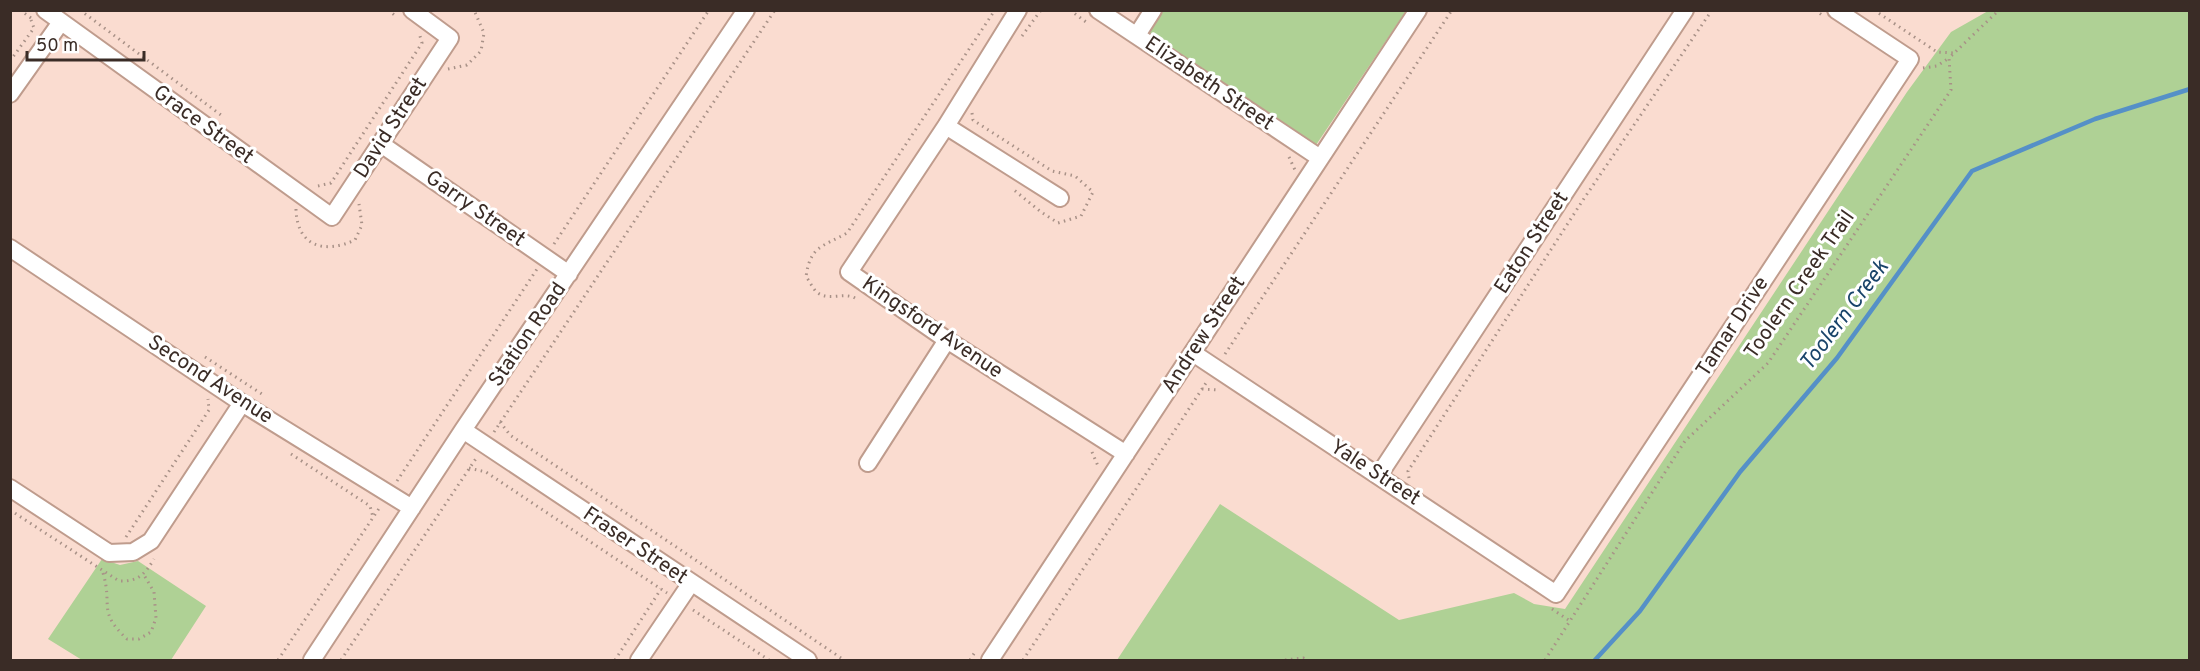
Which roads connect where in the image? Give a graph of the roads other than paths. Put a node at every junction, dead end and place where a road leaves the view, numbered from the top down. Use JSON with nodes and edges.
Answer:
{"nodes":[{"id":1,"x":412,"y":10,"type":"edge"},
{"id":2,"x":746,"y":10,"type":"edge"},
{"id":3,"x":1018,"y":10,"type":"edge"},
{"id":4,"x":1153,"y":10,"type":"edge"},
{"id":5,"x":1418,"y":10,"type":"edge"},
{"id":6,"x":1685,"y":10,"type":"edge"},
{"id":7,"x":1830,"y":13,"type":"edge"},
{"id":8,"x":38,"y":15,"type":"edge"},
{"id":9,"x":1094,"y":17,"type":"edge"},
{"id":10,"x":61,"y":22,"type":"junction"},
{"id":11,"x":1137,"y":35,"type":"junction"},
{"id":12,"x":10,"y":94,"type":"edge"},
{"id":13,"x":946,"y":126,"type":"junction"},
{"id":14,"x":381,"y":144,"type":"junction"},
{"id":15,"x":1320,"y":158,"type":"junction"},
{"id":16,"x":1060,"y":198,"type":"dead end"},
{"id":17,"x":332,"y":217,"type":"joint"},
{"id":18,"x":10,"y":248,"type":"edge"},
{"id":19,"x":569,"y":274,"type":"junction"},
{"id":20,"x":946,"y":340,"type":"junction"},
{"id":21,"x":1193,"y":353,"type":"junction"},
{"id":22,"x":238,"y":409,"type":"junction"},
{"id":23,"x":463,"y":430,"type":"junction"},
{"id":24,"x":1126,"y":454,"type":"junction"},
{"id":25,"x":868,"y":463,"type":"dead end"},
{"id":26,"x":1382,"y":470,"type":"junction"},
{"id":27,"x":10,"y":488,"type":"edge"},
{"id":28,"x":412,"y":508,"type":"junction"},
{"id":29,"x":691,"y":583,"type":"junction"},
{"id":30,"x":1556,"y":594,"type":"joint"},
{"id":31,"x":983,"y":656,"type":"edge"},
{"id":32,"x":312,"y":660,"type":"edge"},
{"id":33,"x":639,"y":660,"type":"edge"},
{"id":34,"x":808,"y":660,"type":"edge"}],
"edges":[{"from":1,"to":14,"type":"street","name":"David Street"},
{"from":2,"to":19,"type":"street","name":"Station Road"},
{"from":3,"to":13,"type":"street","name":"Kingsford Avenue"},
{"from":4,"to":11,"type":"street"},
{"from":5,"to":15,"type":"street","name":"Andrew Street"},
{"from":6,"to":26,"type":"street","name":"Eaton Street"},
{"from":7,"to":30,"type":"street","name":"Tamar Drive"},
{"from":8,"to":10,"type":"street","name":"Grace Street"},
{"from":9,"to":11,"type":"street","name":"Elizabeth Street"},
{"from":10,"to":12,"type":"street"},
{"from":10,"to":17,"type":"street","name":"Grace Street"},
{"from":11,"to":15,"type":"street","name":"Elizabeth Street"},
{"from":13,"to":16,"type":"street"},
{"from":13,"to":20,"type":"street","name":"Kingsford Avenue"},
{"from":14,"to":17,"type":"street","name":"David Street"},
{"from":14,"to":19,"type":"street","name":"Garry Street"},
{"from":15,"to":21,"type":"street","name":"Andrew Street"},
{"from":18,"to":22,"type":"street","name":"Second Avenue"},
{"from":19,"to":23,"type":"street","name":"Station Road"},
{"from":20,"to":24,"type":"street","name":"Kingsford Avenue"},
{"from":20,"to":25,"type":"street"},
{"from":21,"to":24,"type":"street","name":"Andrew Street"},
{"from":21,"to":26,"type":"street","name":"Yale Street"},
{"from":22,"to":27,"type":"street"},
{"from":22,"to":28,"type":"street","name":"Second Avenue"},
{"from":23,"to":28,"type":"street","name":"Station Road"},
{"from":23,"to":29,"type":"street","name":"Fraser Street"},
{"from":24,"to":31,"type":"street","name":"Andrew Street"},
{"from":26,"to":30,"type":"street","name":"Yale Street"},
{"from":28,"to":32,"type":"street","name":"Station Road"},
{"from":29,"to":33,"type":"street"},
{"from":29,"to":34,"type":"street","name":"Fraser Street"}]}
